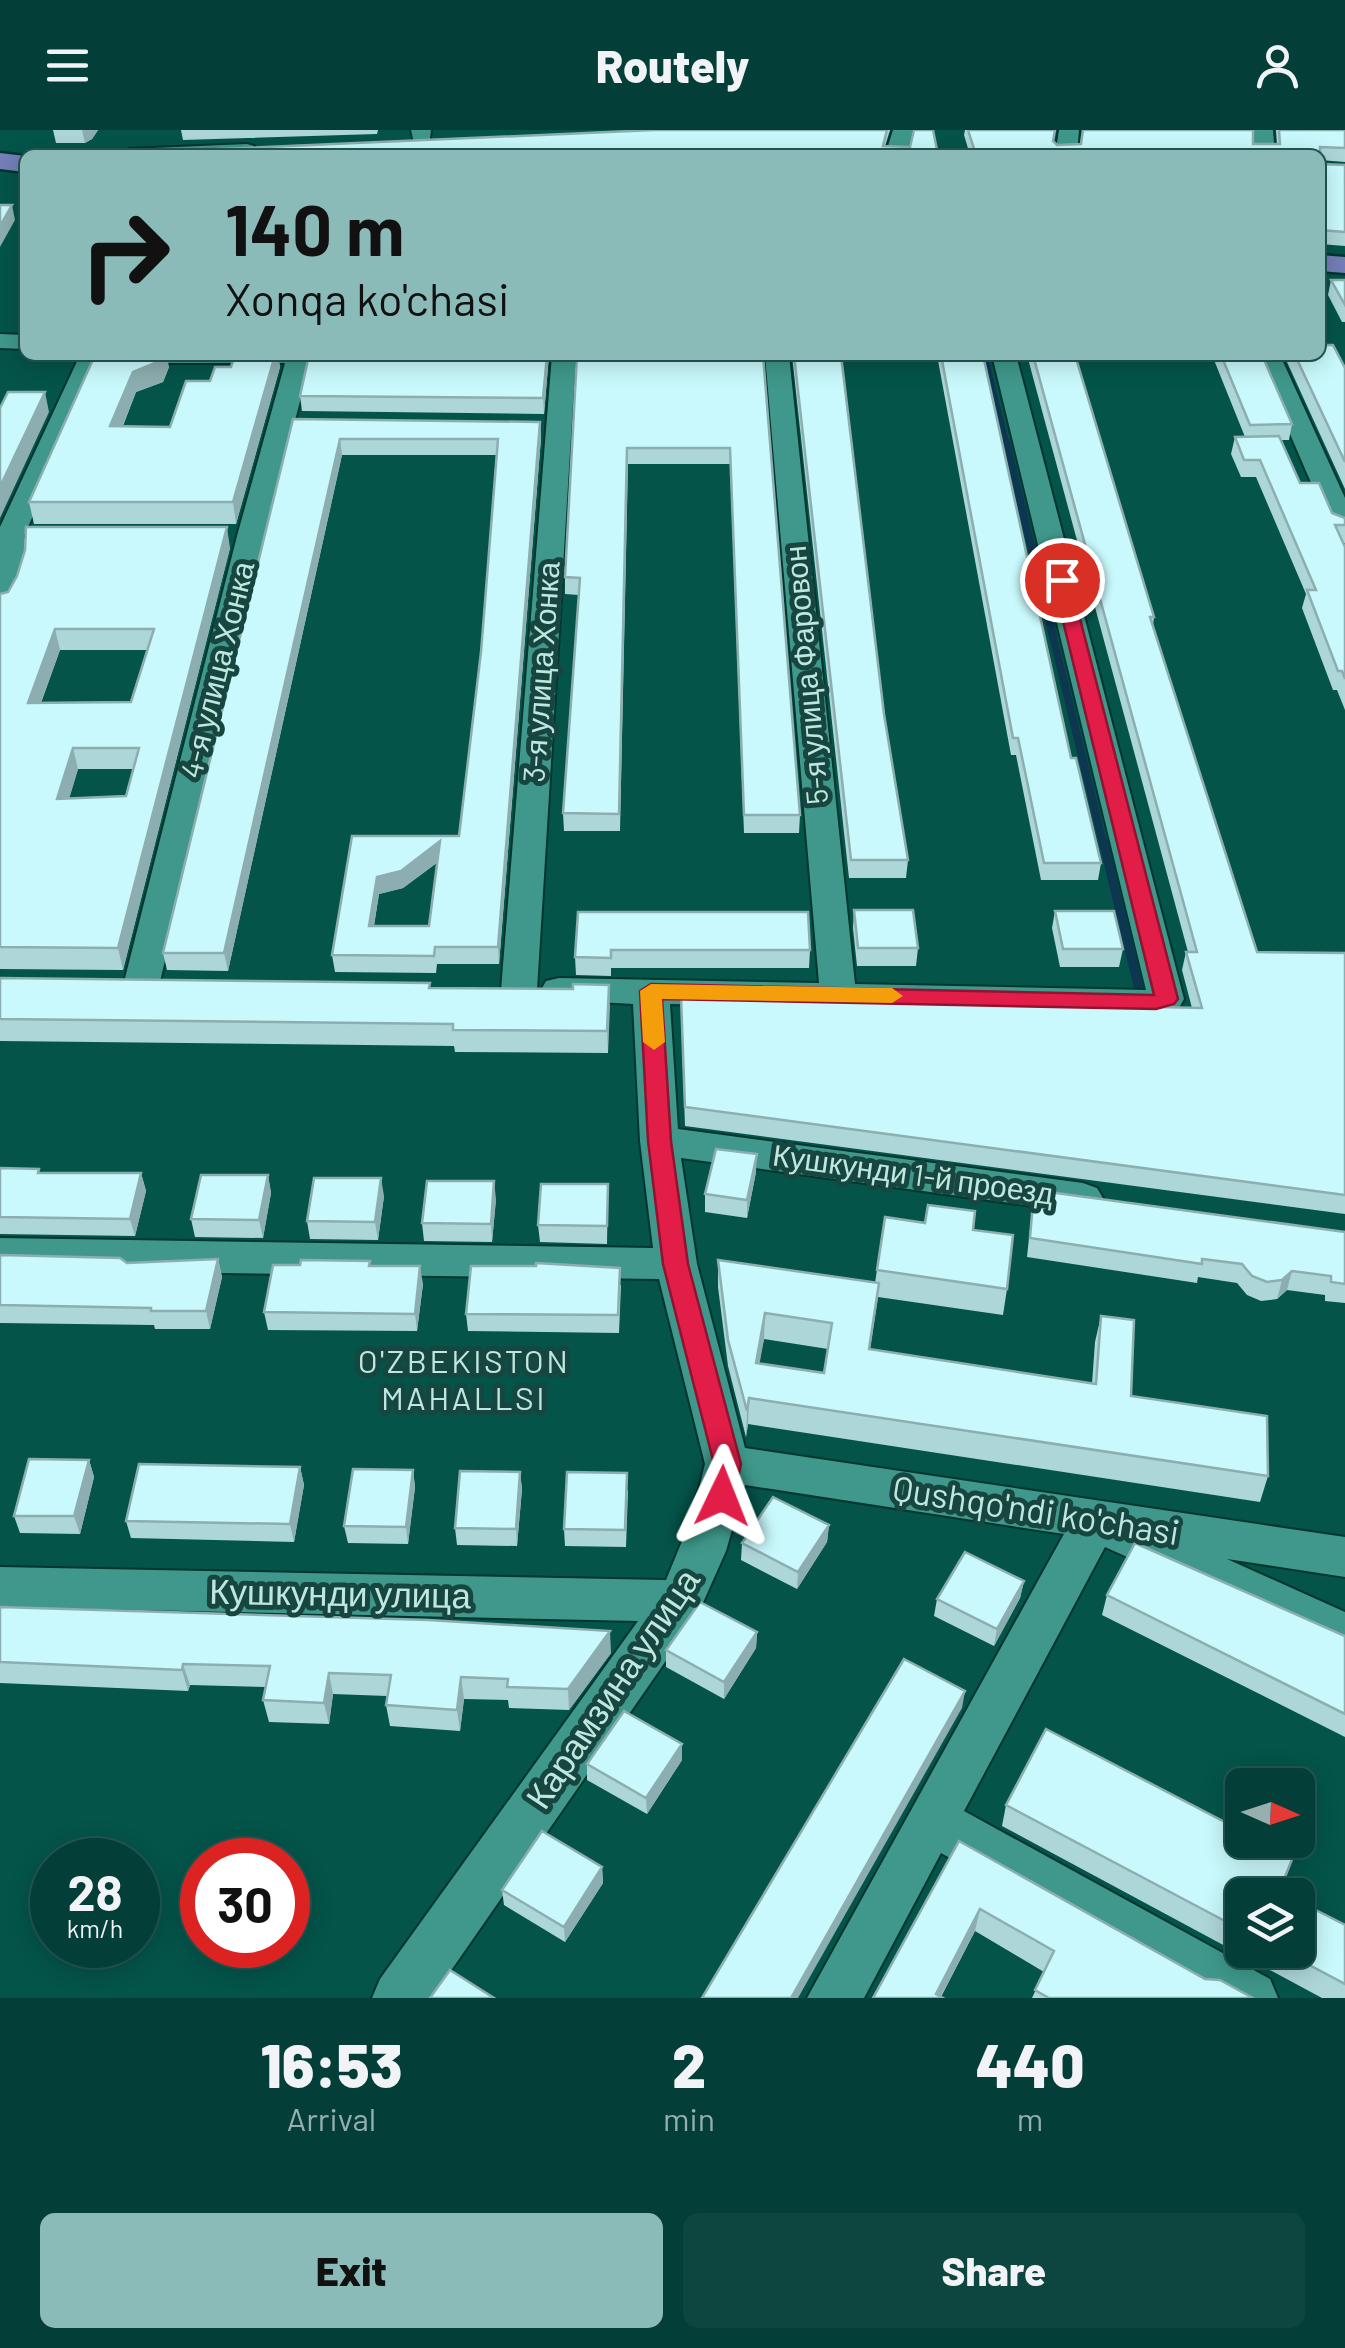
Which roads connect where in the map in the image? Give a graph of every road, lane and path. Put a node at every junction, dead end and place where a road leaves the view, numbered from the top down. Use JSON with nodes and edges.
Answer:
{"nodes":[{"id":1,"x":278,"y":149,"type":"edge"},
{"id":2,"x":253,"y":150,"type":"edge"},
{"id":3,"x":90,"y":360,"type":"edge"},
{"id":4,"x":299,"y":360,"type":"edge"},
{"id":5,"x":563,"y":360,"type":"edge"},
{"id":6,"x":777,"y":360,"type":"edge"},
{"id":7,"x":1005,"y":360,"type":"edge"},
{"id":8,"x":1270,"y":360,"type":"edge"},
{"id":9,"x":1345,"y":529,"type":"edge"},
{"id":10,"x":5,"y":536,"type":"edge"},
{"id":11,"x":47,"y":536,"type":"edge"},
{"id":12,"x":214,"y":536,"type":"edge"},
{"id":13,"x":251,"y":536,"type":"junction"},
{"id":14,"x":0,"y":604,"type":"edge"},
{"id":15,"x":181,"y":986,"type":"edge"},
{"id":16,"x":480,"y":989,"type":"edge"},
{"id":17,"x":520,"y":990,"type":"junction"},
{"id":18,"x":651,"y":991,"type":"junction"},
{"id":19,"x":838,"y":995,"type":"junction"},
{"id":20,"x":660,"y":1141,"type":"junction"},
{"id":21,"x":1130,"y":1204,"type":"edge"},
{"id":22,"x":0,"y":1254,"type":"edge"},
{"id":23,"x":676,"y":1264,"type":"junction"},
{"id":24,"x":728,"y":1464,"type":"junction"},
{"id":25,"x":1095,"y":1521,"type":"junction"},
{"id":26,"x":1345,"y":1557,"type":"edge"},
{"id":27,"x":0,"y":1587,"type":"edge"},
{"id":28,"x":680,"y":1601,"type":"junction"},
{"id":29,"x":1345,"y":1634,"type":"edge"},
{"id":30,"x":931,"y":1820,"type":"junction"},
{"id":31,"x":398,"y":1998,"type":"edge"},
{"id":32,"x":834,"y":1998,"type":"edge"},
{"id":33,"x":1251,"y":1998,"type":"edge"}],
"edges":[{"from":1,"to":2,"type":"street"},
{"from":3,"to":10,"type":"street"},
{"from":4,"to":13,"type":"street","name":"4-я улица Хонка"},
{"from":5,"to":17,"type":"street","name":"3-я улица Хонка"},
{"from":6,"to":19,"type":"street","name":"5-я улица Фаровон"},
{"from":7,"to":19,"type":"street"},
{"from":8,"to":9,"type":"street"},
{"from":10,"to":11,"type":"street"},
{"from":10,"to":14,"type":"street"},
{"from":12,"to":13,"type":"street"},
{"from":13,"to":15,"type":"street","name":"4-я улица Хонка"},
{"from":16,"to":17,"type":"street"},
{"from":17,"to":18,"type":"street"},
{"from":18,"to":19,"type":"street"},
{"from":18,"to":20,"type":"street","name":"Карамзина улица"},
{"from":20,"to":21,"type":"street","name":"Кушкунди 1-й проезд"},
{"from":20,"to":23,"type":"street","name":"Карамзина улица"},
{"from":22,"to":23,"type":"street"},
{"from":23,"to":24,"type":"street","name":"Карамзина улица"},
{"from":24,"to":25,"type":"street","name":"Qushqo'ndi ko'chasi"},
{"from":24,"to":28,"type":"street","name":"Карамзина улица"},
{"from":25,"to":26,"type":"street","name":"Qushqo'ndi ko'chasi"},
{"from":25,"to":29,"type":"street"},
{"from":25,"to":30,"type":"street"},
{"from":27,"to":28,"type":"street","name":"Кушкунди улица"},
{"from":28,"to":31,"type":"street","name":"Карамзина улица"},
{"from":30,"to":32,"type":"street"},
{"from":30,"to":33,"type":"street"}]}
